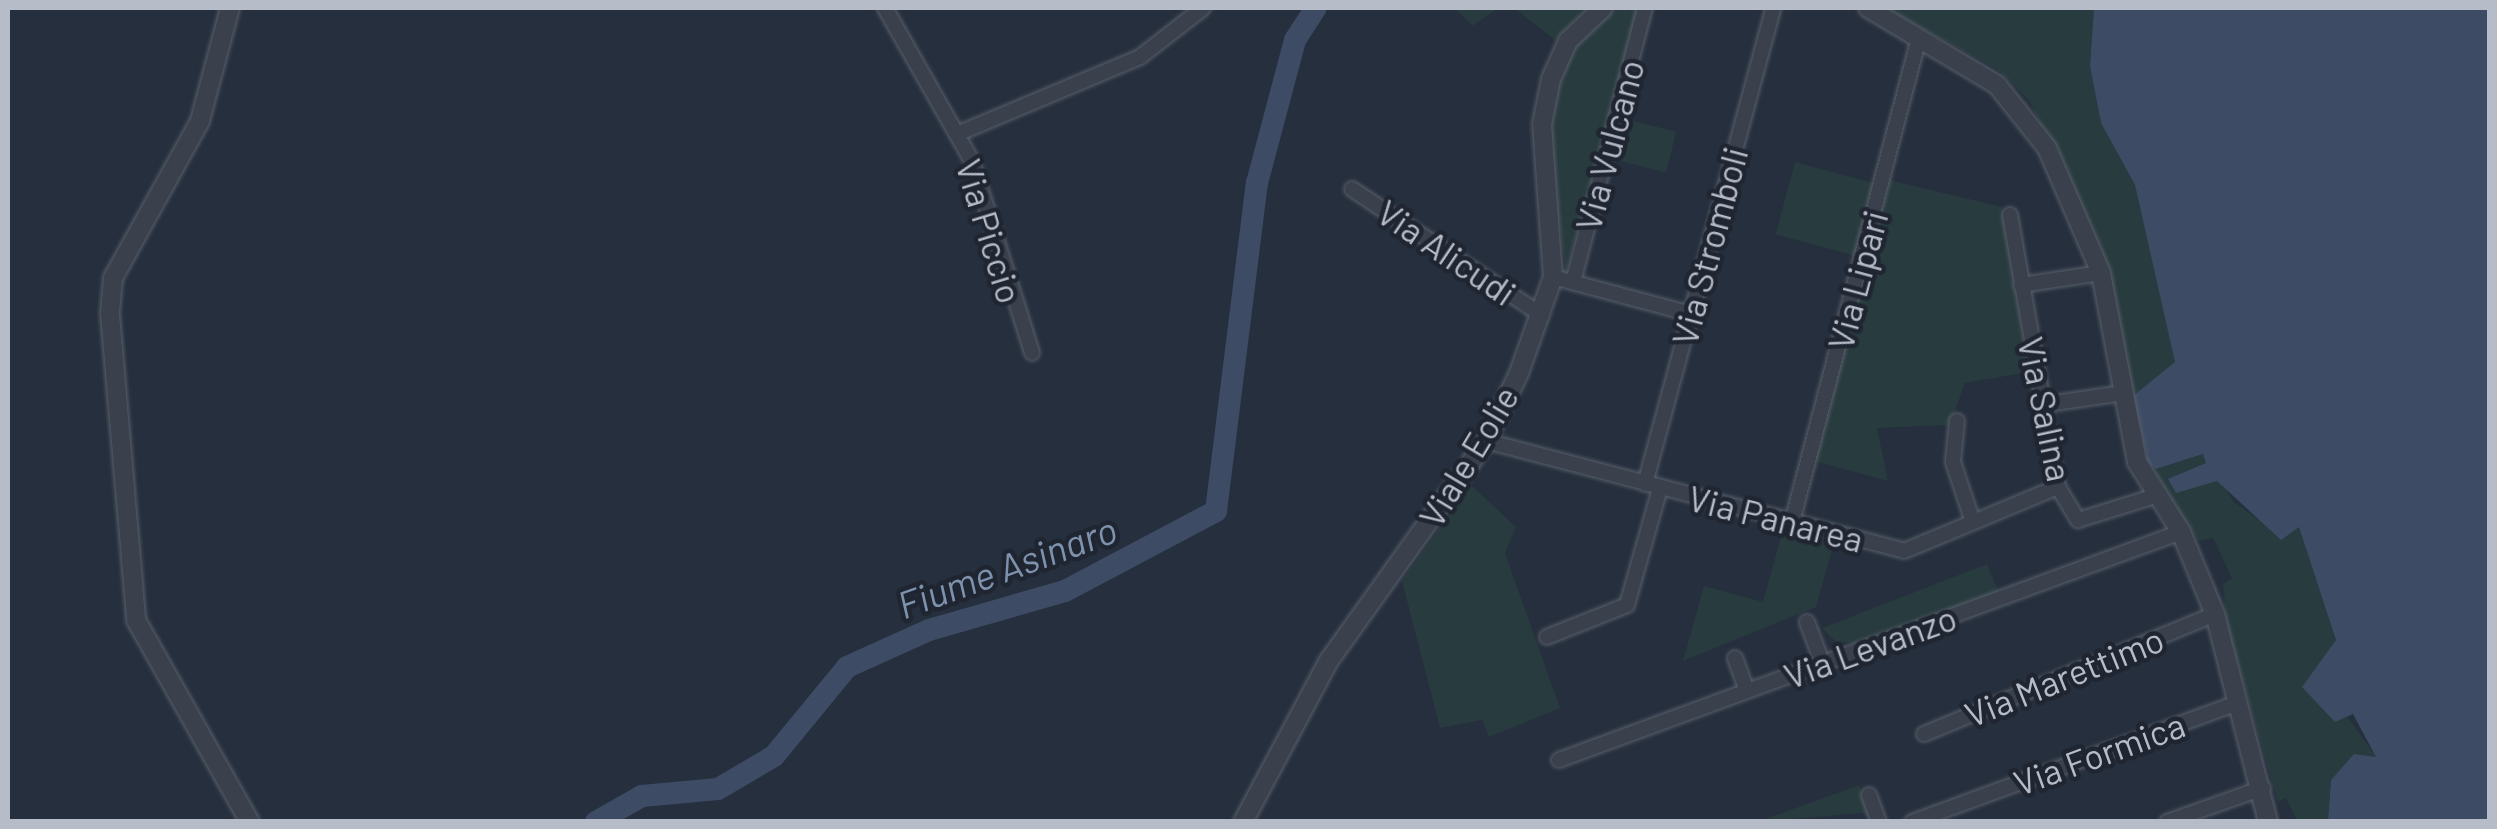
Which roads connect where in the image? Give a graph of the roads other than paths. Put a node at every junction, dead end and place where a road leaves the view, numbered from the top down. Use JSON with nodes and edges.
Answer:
{"nodes":[{"id":1,"x":230,"y":8,"type":"edge"},
{"id":2,"x":885,"y":8,"type":"edge"},
{"id":3,"x":1203,"y":8,"type":"edge"},
{"id":4,"x":1603,"y":8,"type":"edge"},
{"id":5,"x":1645,"y":8,"type":"edge"},
{"id":6,"x":1773,"y":8,"type":"edge"},
{"id":7,"x":1868,"y":8,"type":"edge"},
{"id":8,"x":1919,"y":38,"type":"junction"},
{"id":9,"x":957,"y":134,"type":"junction"},
{"id":10,"x":1352,"y":190,"type":"dead end"},
{"id":11,"x":2010,"y":216,"type":"dead end"},
{"id":12,"x":2101,"y":273,"type":"junction"},
{"id":13,"x":1553,"y":277,"type":"junction"},
{"id":14,"x":1573,"y":282,"type":"junction"},
{"id":15,"x":2022,"y":285,"type":"junction"},
{"id":16,"x":1691,"y":314,"type":"junction"},
{"id":17,"x":1542,"y":315,"type":"junction"},
{"id":18,"x":1032,"y":353,"type":"dead end"},
{"id":19,"x":2123,"y":393,"type":"junction"},
{"id":20,"x":2041,"y":405,"type":"junction"},
{"id":21,"x":1957,"y":421,"type":"dead end"},
{"id":22,"x":1486,"y":441,"type":"junction"},
{"id":23,"x":1652,"y":486,"type":"junction"},
{"id":24,"x":2058,"y":487,"type":"junction"},
{"id":25,"x":2155,"y":496,"type":"junction"},
{"id":26,"x":1792,"y":522,"type":"junction"},
{"id":27,"x":1973,"y":522,"type":"junction"},
{"id":28,"x":2181,"y":532,"type":"junction"},
{"id":29,"x":2210,"y":616,"type":"junction"},
{"id":30,"x":1807,"y":622,"type":"dead end"},
{"id":31,"x":1547,"y":637,"type":"dead end"},
{"id":32,"x":1735,"y":658,"type":"dead end"},
{"id":33,"x":1822,"y":662,"type":"junction"},
{"id":34,"x":1747,"y":691,"type":"junction"},
{"id":35,"x":2234,"y":704,"type":"junction"},
{"id":36,"x":1924,"y":734,"type":"dead end"},
{"id":37,"x":1559,"y":760,"type":"dead end"},
{"id":38,"x":2260,"y":789,"type":"junction"},
{"id":39,"x":1869,"y":795,"type":"dead end"},
{"id":40,"x":250,"y":822,"type":"edge"},
{"id":41,"x":1243,"y":822,"type":"edge"},
{"id":42,"x":1878,"y":822,"type":"edge"},
{"id":43,"x":1912,"y":822,"type":"edge"},
{"id":44,"x":2167,"y":822,"type":"edge"},
{"id":45,"x":2268,"y":822,"type":"edge"}],
"edges":[{"from":1,"to":40,"type":"street"},
{"from":2,"to":9,"type":"street","name":"Via Piccio"},
{"from":3,"to":9,"type":"street"},
{"from":4,"to":13,"type":"street","name":"Viale Eolie"},
{"from":5,"to":14,"type":"street","name":"Via Vulcano"},
{"from":6,"to":16,"type":"street","name":"Via Stromboli"},
{"from":7,"to":8,"type":"street"},
{"from":8,"to":12,"type":"street"},
{"from":8,"to":26,"type":"street","name":"Via Lipari"},
{"from":9,"to":18,"type":"street","name":"Via Piccio"},
{"from":10,"to":17,"type":"street","name":"Via Alicudi"},
{"from":11,"to":15,"type":"street","name":"Via Salina"},
{"from":12,"to":15,"type":"street"},
{"from":12,"to":19,"type":"street"},
{"from":13,"to":14,"type":"street"},
{"from":13,"to":17,"type":"street","name":"Viale Eolie"},
{"from":14,"to":16,"type":"street"},
{"from":15,"to":20,"type":"street","name":"Via Salina"},
{"from":16,"to":23,"type":"street","name":"Via Stromboli"},
{"from":17,"to":22,"type":"street","name":"Viale Eolie"},
{"from":19,"to":20,"type":"street"},
{"from":19,"to":25,"type":"street"},
{"from":20,"to":24,"type":"street","name":"Via Salina"},
{"from":21,"to":27,"type":"street"},
{"from":22,"to":23,"type":"street","name":"Via Panarea"},
{"from":22,"to":41,"type":"street","name":"Viale Eolie"},
{"from":23,"to":26,"type":"street","name":"Via Panarea"},
{"from":23,"to":31,"type":"street","name":"Via Stromboli"},
{"from":24,"to":25,"type":"street","name":"Via Salina"},
{"from":24,"to":27,"type":"street","name":"Via Panarea"},
{"from":25,"to":28,"type":"street"},
{"from":26,"to":27,"type":"street","name":"Via Panarea"},
{"from":28,"to":29,"type":"street"},
{"from":28,"to":33,"type":"street","name":"Via Levanzo"},
{"from":29,"to":35,"type":"street"},
{"from":29,"to":36,"type":"street","name":"Via Marettimo"},
{"from":30,"to":33,"type":"street"},
{"from":32,"to":34,"type":"street"},
{"from":33,"to":34,"type":"street","name":"Via Levanzo"},
{"from":34,"to":37,"type":"street","name":"Via Levanzo"},
{"from":35,"to":38,"type":"street"},
{"from":35,"to":43,"type":"street","name":"Via Formica"},
{"from":38,"to":44,"type":"street"},
{"from":38,"to":45,"type":"street"},
{"from":39,"to":42,"type":"street"}]}
